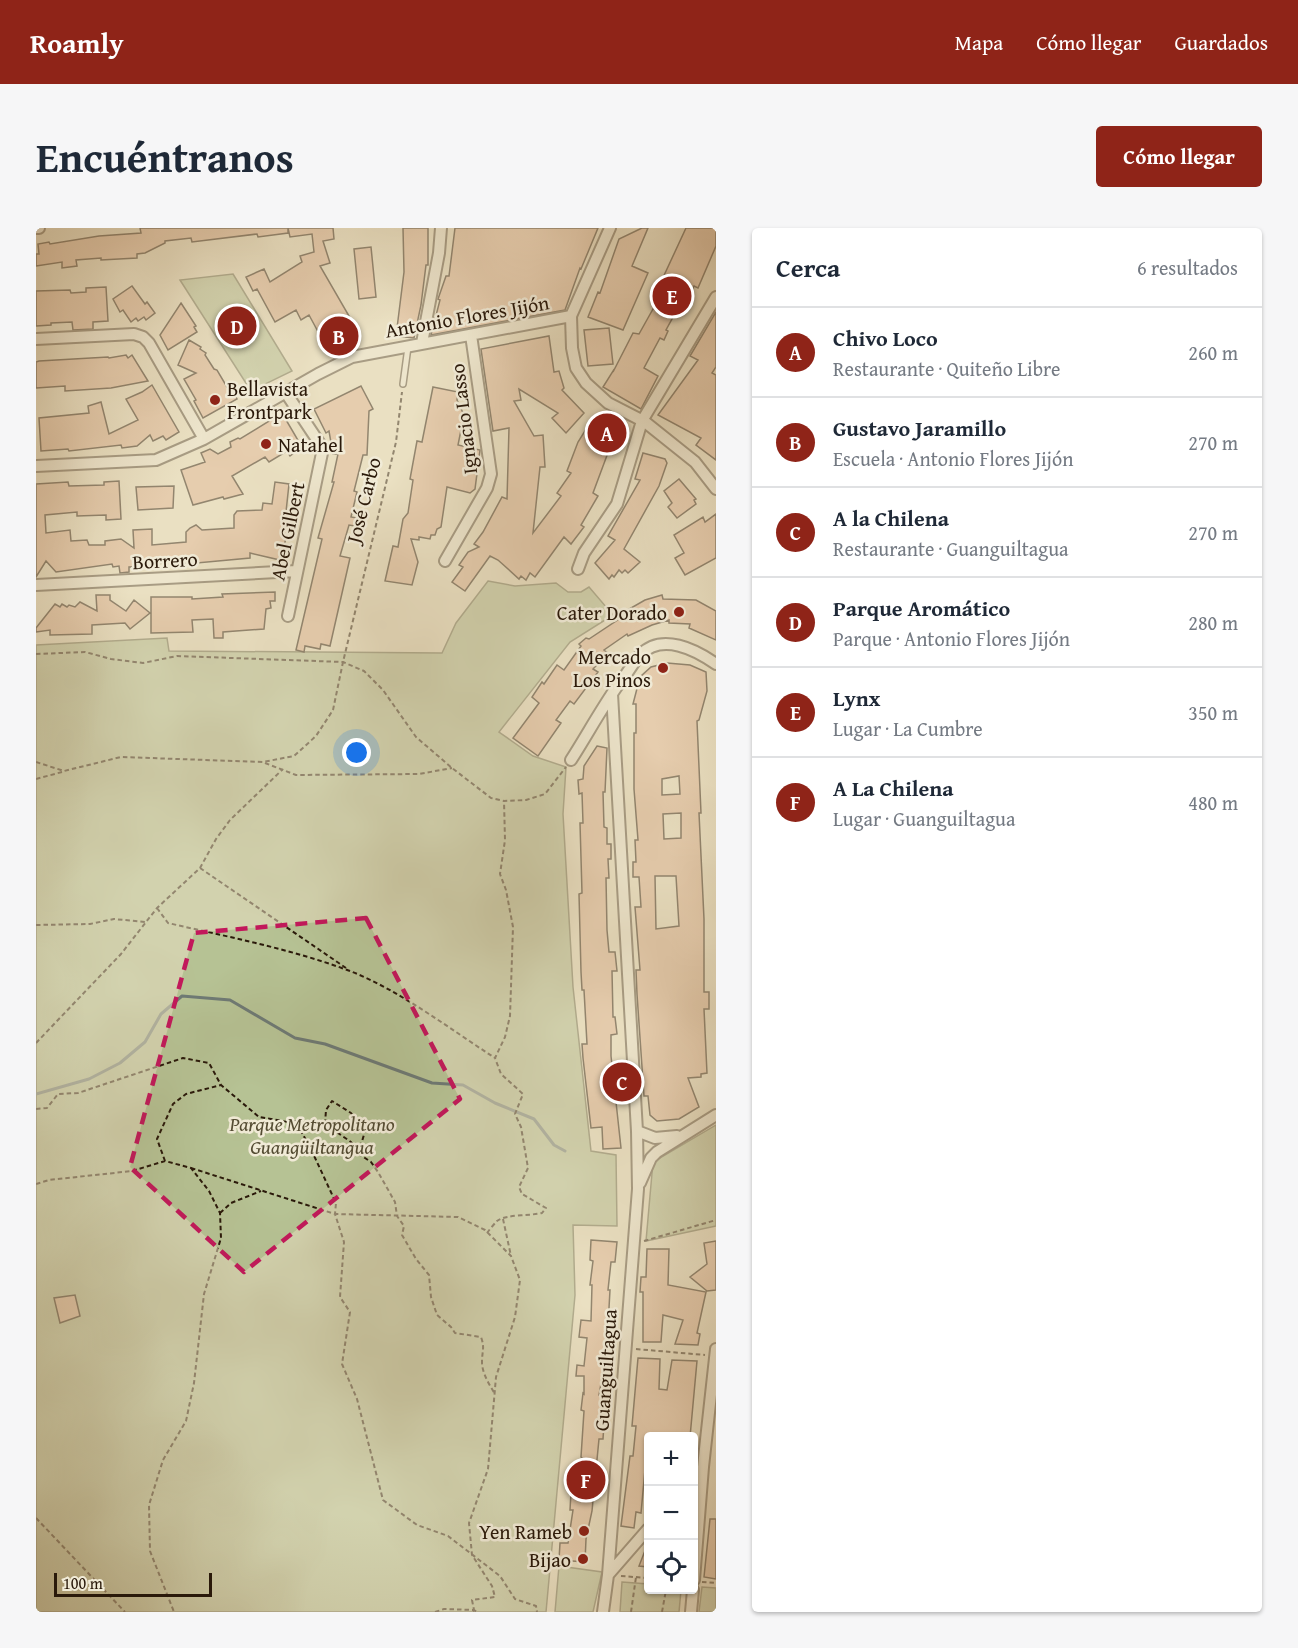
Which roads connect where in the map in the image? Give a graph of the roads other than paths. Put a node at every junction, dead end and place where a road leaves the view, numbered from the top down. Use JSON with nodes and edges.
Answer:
{"nodes":[{"id":1,"x":441,"y":228,"type":"edge"},
{"id":2,"x":610,"y":228,"type":"edge"},
{"id":3,"x":716,"y":297,"type":"edge"},
{"id":4,"x":571,"y":316,"type":"junction"},
{"id":5,"x":471,"y":335,"type":"junction"},
{"id":6,"x":36,"y":339,"type":"edge"},
{"id":7,"x":422,"y":343,"type":"junction"},
{"id":8,"x":408,"y":345,"type":"junction"},
{"id":9,"x":403,"y":384,"type":"road end"},
{"id":10,"x":286,"y":393,"type":"junction"},
{"id":11,"x":642,"y":421,"type":"junction"},
{"id":12,"x":204,"y":439,"type":"junction"},
{"id":13,"x":36,"y":466,"type":"edge"},
{"id":14,"x":716,"y":489,"type":"edge"},
{"id":15,"x":445,"y":561,"type":"dead end"},
{"id":16,"x":578,"y":569,"type":"dead end"},
{"id":17,"x":296,"y":571,"type":"junction"},
{"id":18,"x":36,"y":585,"type":"edge"},
{"id":19,"x":288,"y":616,"type":"dead end"},
{"id":20,"x":716,"y":664,"type":"edge"},
{"id":21,"x":612,"y":694,"type":"junction"},
{"id":22,"x":571,"y":760,"type":"road end"},
{"id":23,"x":716,"y":1115,"type":"edge"},
{"id":24,"x":637,"y":1131,"type":"junction"},
{"id":25,"x":682,"y":1136,"type":"junction"},
{"id":26,"x":638,"y":1189,"type":"junction"},
{"id":27,"x":713,"y":1352,"type":"edge"},
{"id":28,"x":702,"y":1469,"type":"junction"},
{"id":29,"x":698,"y":1473,"type":"edge"},
{"id":30,"x":644,"y":1534,"type":"edge"},
{"id":31,"x":698,"y":1540,"type":"edge"},
{"id":32,"x":610,"y":1575,"type":"junction"},
{"id":33,"x":694,"y":1594,"type":"edge"},
{"id":34,"x":603,"y":1612,"type":"edge"},
{"id":35,"x":691,"y":1612,"type":"edge"}],
"edges":[{"from":1,"to":7,"type":"street"},
{"from":2,"to":4,"type":"street"},
{"from":3,"to":11,"type":"street"},
{"from":4,"to":5,"type":"street","name":"Antonio Flores Jijón"},
{"from":4,"to":11,"type":"street"},
{"from":5,"to":7,"type":"street","name":"Antonio Flores Jijón"},
{"from":5,"to":15,"type":"street","name":"Ignacio Lasso"},
{"from":6,"to":12,"type":"street"},
{"from":7,"to":8,"type":"street","name":"Antonio Flores Jijón"},
{"from":8,"to":9,"type":"lane"},
{"from":8,"to":10,"type":"street","name":"Antonio Flores Jijón"},
{"from":10,"to":12,"type":"street","name":"Antonio Flores Jijón"},
{"from":10,"to":17,"type":"street","name":"Abel Gilbert"},
{"from":11,"to":14,"type":"street"},
{"from":11,"to":16,"type":"street"},
{"from":12,"to":13,"type":"street","name":"Antonio Flores Jijón"},
{"from":17,"to":18,"type":"street","name":"Borrero"},
{"from":17,"to":19,"type":"street","name":"Abel Gilbert"},
{"from":20,"to":21,"type":"street"},
{"from":21,"to":22,"type":"street"},
{"from":21,"to":24,"type":"street","name":"Guanguiltagua"},
{"from":23,"to":25,"type":"street"},
{"from":24,"to":25,"type":"street"},
{"from":24,"to":26,"type":"street","name":"Guanguiltagua"},
{"from":25,"to":26,"type":"street"},
{"from":26,"to":32,"type":"street","name":"Guanguiltagua"},
{"from":27,"to":28,"type":"street"},
{"from":28,"to":29,"type":"street"},
{"from":28,"to":31,"type":"street"},
{"from":30,"to":32,"type":"street"},
{"from":32,"to":34,"type":"street","name":"Guanguiltagua"},
{"from":33,"to":35,"type":"street"}]}
